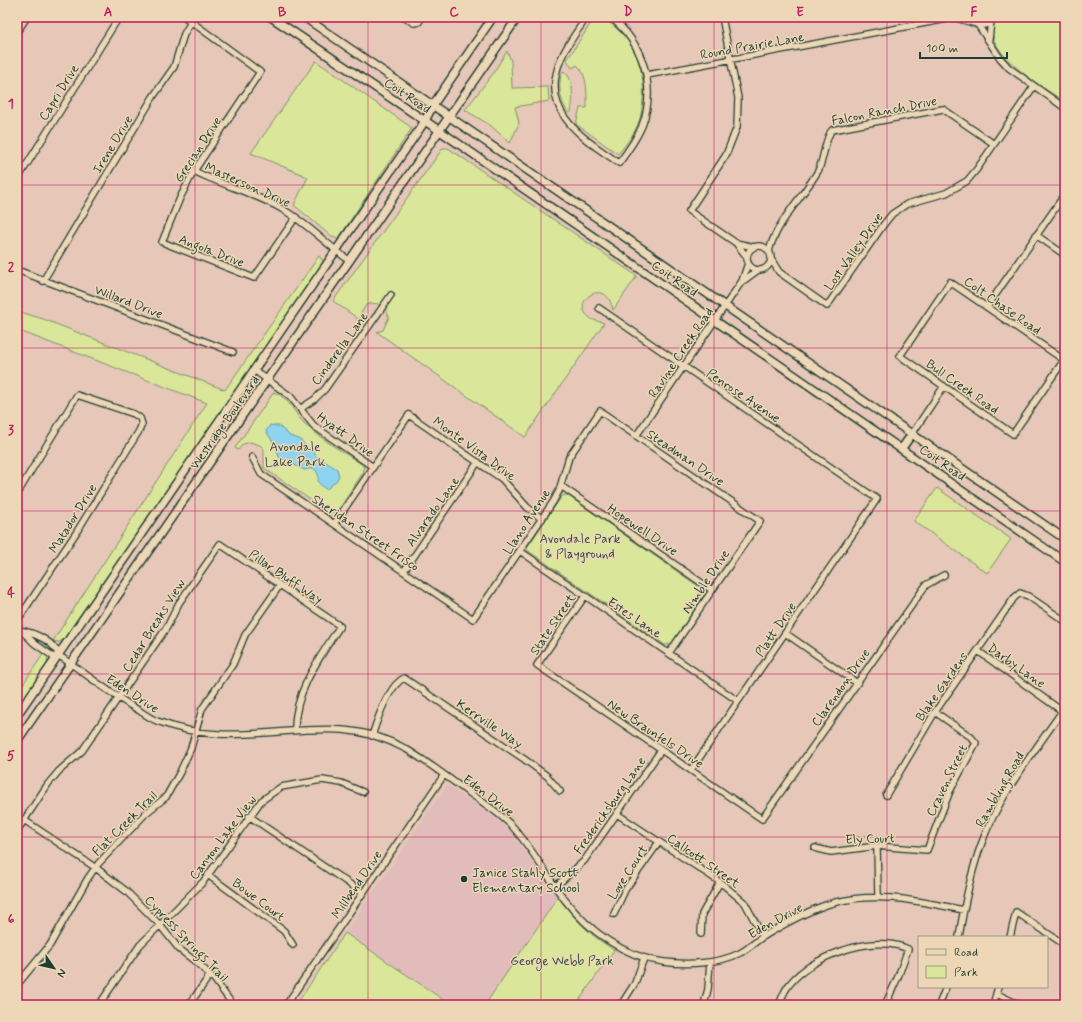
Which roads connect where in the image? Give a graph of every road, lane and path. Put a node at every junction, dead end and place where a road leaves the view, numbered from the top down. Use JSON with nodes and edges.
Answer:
{"nodes":[{"id":1,"x":27,"y":17,"type":"edge"},
{"id":2,"x":119,"y":17,"type":"edge"},
{"id":3,"x":185,"y":17,"type":"edge"},
{"id":4,"x":270,"y":17,"type":"edge"},
{"id":5,"x":304,"y":17,"type":"edge"},
{"id":6,"x":403,"y":17,"type":"edge"},
{"id":7,"x":422,"y":17,"type":"edge"},
{"id":8,"x":494,"y":17,"type":"edge"},
{"id":9,"x":518,"y":17,"type":"edge"},
{"id":10,"x":587,"y":17,"type":"edge"},
{"id":11,"x":610,"y":17,"type":"edge"},
{"id":12,"x":722,"y":17,"type":"edge"},
{"id":13,"x":970,"y":17,"type":"edge"},
{"id":14,"x":957,"y":18,"type":"edge"},
{"id":15,"x":193,"y":19,"type":"edge"},
{"id":16,"x":992,"y":19,"type":"edge"},
{"id":17,"x":975,"y":24,"type":"junction"},
{"id":18,"x":17,"y":32,"type":"edge"},
{"id":19,"x":989,"y":39,"type":"junction"},
{"id":20,"x":731,"y":60,"type":"junction"},
{"id":21,"x":647,"y":75,"type":"junction"},
{"id":22,"x":1034,"y":86,"type":"junction"},
{"id":23,"x":433,"y":105,"type":"junction"},
{"id":24,"x":1065,"y":108,"type":"edge"},
{"id":25,"x":450,"y":116,"type":"junction"},
{"id":26,"x":425,"y":121,"type":"junction"},
{"id":27,"x":440,"y":131,"type":"junction"},
{"id":28,"x":994,"y":144,"type":"junction"},
{"id":29,"x":194,"y":171,"type":"junction"},
{"id":30,"x":17,"y":180,"type":"edge"},
{"id":31,"x":1065,"y":194,"type":"edge"},
{"id":32,"x":296,"y":217,"type":"junction"},
{"id":33,"x":1036,"y":235,"type":"junction"},
{"id":34,"x":773,"y":237,"type":"junction"},
{"id":35,"x":162,"y":242,"type":"joint"},
{"id":36,"x":736,"y":243,"type":"junction"},
{"id":37,"x":756,"y":246,"type":"junction"},
{"id":38,"x":336,"y":251,"type":"junction"},
{"id":39,"x":769,"y":251,"type":"junction"},
{"id":40,"x":1065,"y":255,"type":"edge"},
{"id":41,"x":771,"y":259,"type":"junction"},
{"id":42,"x":747,"y":260,"type":"junction"},
{"id":43,"x":350,"y":261,"type":"junction"},
{"id":44,"x":17,"y":270,"type":"edge"},
{"id":45,"x":761,"y":270,"type":"junction"},
{"id":46,"x":779,"y":272,"type":"junction"},
{"id":47,"x":43,"y":281,"type":"junction"},
{"id":48,"x":742,"y":281,"type":"junction"},
{"id":49,"x":391,"y":295,"type":"dead end"},
{"id":50,"x":725,"y":307,"type":"junction"},
{"id":51,"x":987,"y":307,"type":"junction"},
{"id":52,"x":599,"y":308,"type":"dead end"},
{"id":53,"x":715,"y":320,"type":"junction"},
{"id":54,"x":234,"y":352,"type":"dead end"},
{"id":55,"x":900,"y":356,"type":"joint"},
{"id":56,"x":684,"y":367,"type":"junction"},
{"id":57,"x":254,"y":370,"type":"junction"},
{"id":58,"x":268,"y":380,"type":"junction"},
{"id":59,"x":944,"y":386,"type":"junction"},
{"id":60,"x":300,"y":409,"type":"junction"},
{"id":61,"x":600,"y":411,"type":"joint"},
{"id":62,"x":912,"y":434,"type":"junction"},
{"id":63,"x":1013,"y":434,"type":"joint"},
{"id":64,"x":636,"y":436,"type":"junction"},
{"id":65,"x":902,"y":448,"type":"junction"},
{"id":66,"x":252,"y":458,"type":"dead end"},
{"id":67,"x":478,"y":462,"type":"junction"},
{"id":68,"x":373,"y":467,"type":"junction"},
{"id":69,"x":561,"y":486,"type":"junction"},
{"id":70,"x":17,"y":494,"type":"edge"},
{"id":71,"x":877,"y":499,"type":"joint"},
{"id":72,"x":542,"y":519,"type":"junction"},
{"id":73,"x":760,"y":521,"type":"joint"},
{"id":74,"x":334,"y":524,"type":"junction"},
{"id":75,"x":1065,"y":539,"type":"edge"},
{"id":76,"x":220,"y":544,"type":"joint"},
{"id":77,"x":520,"y":551,"type":"junction"},
{"id":78,"x":1065,"y":562,"type":"edge"},
{"id":79,"x":404,"y":571,"type":"junction"},
{"id":80,"x":944,"y":575,"type":"dead end"},
{"id":81,"x":280,"y":585,"type":"junction"},
{"id":82,"x":712,"y":590,"type":"junction"},
{"id":83,"x":585,"y":596,"type":"junction"},
{"id":84,"x":473,"y":619,"type":"joint"},
{"id":85,"x":17,"y":621,"type":"edge"},
{"id":86,"x":1065,"y":622,"type":"edge"},
{"id":87,"x":17,"y":626,"type":"edge"},
{"id":88,"x":24,"y":631,"type":"junction"},
{"id":89,"x":785,"y":633,"type":"junction"},
{"id":90,"x":978,"y":651,"type":"junction"},
{"id":91,"x":669,"y":653,"type":"junction"},
{"id":92,"x":58,"y":655,"type":"junction"},
{"id":93,"x":70,"y":664,"type":"junction"},
{"id":94,"x":537,"y":665,"type":"joint"},
{"id":95,"x":857,"y":683,"type":"junction"},
{"id":96,"x":119,"y":698,"type":"junction"},
{"id":97,"x":738,"y":701,"type":"junction"},
{"id":98,"x":1064,"y":709,"type":"edge"},
{"id":99,"x":935,"y":712,"type":"junction"},
{"id":100,"x":17,"y":715,"type":"edge"},
{"id":101,"x":294,"y":730,"type":"junction"},
{"id":102,"x":195,"y":731,"type":"junction"},
{"id":103,"x":372,"y":736,"type":"junction"},
{"id":104,"x":17,"y":741,"type":"edge"},
{"id":105,"x":661,"y":750,"type":"junction"},
{"id":106,"x":691,"y":770,"type":"junction"},
{"id":107,"x":444,"y":775,"type":"junction"},
{"id":108,"x":560,"y":791,"type":"dead end"},
{"id":109,"x":363,"y":792,"type":"dead end"},
{"id":110,"x":886,"y":795,"type":"dead end"},
{"id":111,"x":617,"y":814,"type":"junction"},
{"id":112,"x":250,"y":816,"type":"junction"},
{"id":113,"x":762,"y":819,"type":"joint"},
{"id":114,"x":24,"y":820,"type":"junction"},
{"id":115,"x":17,"y":831,"type":"edge"},
{"id":116,"x":660,"y":842,"type":"junction"},
{"id":117,"x":877,"y":846,"type":"junction"},
{"id":118,"x":815,"y":848,"type":"dead end"},
{"id":119,"x":927,"y":850,"type":"joint"},
{"id":120,"x":96,"y":868,"type":"junction"},
{"id":121,"x":208,"y":875,"type":"junction"},
{"id":122,"x":720,"y":882,"type":"junction"},
{"id":123,"x":556,"y":886,"type":"junction"},
{"id":124,"x":363,"y":893,"type":"junction"},
{"id":125,"x":878,"y":896,"type":"junction"},
{"id":126,"x":964,"y":910,"type":"junction"},
{"id":127,"x":614,"y":914,"type":"dead end"},
{"id":128,"x":159,"y":924,"type":"junction"},
{"id":129,"x":701,"y":934,"type":"dead end"},
{"id":130,"x":958,"y":936,"type":"edge"},
{"id":131,"x":1010,"y":936,"type":"edge"},
{"id":132,"x":764,"y":937,"type":"junction"},
{"id":133,"x":293,"y":945,"type":"dead end"},
{"id":134,"x":1065,"y":945,"type":"edge"},
{"id":135,"x":644,"y":958,"type":"junction"},
{"id":136,"x":710,"y":962,"type":"junction"},
{"id":137,"x":210,"y":975,"type":"junction"},
{"id":138,"x":17,"y":985,"type":"edge"},
{"id":139,"x":946,"y":988,"type":"edge"},
{"id":140,"x":998,"y":988,"type":"edge"},
{"id":141,"x":997,"y":994,"type":"junction"},
{"id":142,"x":99,"y":1005,"type":"edge"},
{"id":143,"x":189,"y":1005,"type":"edge"},
{"id":144,"x":233,"y":1005,"type":"edge"},
{"id":145,"x":286,"y":1005,"type":"edge"},
{"id":146,"x":621,"y":1005,"type":"edge"},
{"id":147,"x":704,"y":1005,"type":"edge"},
{"id":148,"x":780,"y":1005,"type":"edge"},
{"id":149,"x":885,"y":1005,"type":"edge"},
{"id":150,"x":939,"y":1005,"type":"edge"},
{"id":151,"x":993,"y":1005,"type":"edge"},
{"id":152,"x":1020,"y":1005,"type":"edge"}],
"edges":[{"from":1,"to":18,"type":"street"},
{"from":2,"to":30,"type":"street","name":"Capri Drive"},
{"from":3,"to":15,"type":"street"},
{"from":4,"to":26,"type":"main road","name":"Coit Road"},
{"from":5,"to":23,"type":"main road","name":"Coit Road"},
{"from":6,"to":7,"type":"street"},
{"from":8,"to":23,"type":"main road","name":"Westridge Boulevard"},
{"from":9,"to":25,"type":"main road","name":"Westridge Boulevard"},
{"from":10,"to":21,"type":"street"},
{"from":11,"to":21,"type":"street"},
{"from":12,"to":20,"type":"street"},
{"from":13,"to":17,"type":"street"},
{"from":14,"to":17,"type":"street","name":"Round Prairie Lane"},
{"from":14,"to":20,"type":"street","name":"Round Prairie Lane"},
{"from":15,"to":29,"type":"street","name":"Grecian Drive"},
{"from":15,"to":47,"type":"street","name":"Irene Drive"},
{"from":16,"to":17,"type":"street"},
{"from":16,"to":19,"type":"street"},
{"from":17,"to":19,"type":"street"},
{"from":19,"to":22,"type":"street"},
{"from":20,"to":21,"type":"street","name":"Round Prairie Lane"},
{"from":20,"to":36,"type":"street"},
{"from":22,"to":24,"type":"street"},
{"from":22,"to":28,"type":"street","name":"Lost Valley Drive"},
{"from":23,"to":25,"type":"main road","name":"Coit Road"},
{"from":23,"to":26,"type":"main road","name":"Westridge Boulevard"},
{"from":25,"to":27,"type":"main road","name":"Westridge Boulevard"},
{"from":25,"to":50,"type":"main road","name":"Coit Road"},
{"from":26,"to":27,"type":"main road","name":"Coit Road"},
{"from":26,"to":38,"type":"main road","name":"Westridge Boulevard"},
{"from":27,"to":43,"type":"main road","name":"Westridge Boulevard"},
{"from":27,"to":53,"type":"main road","name":"Coit Road"},
{"from":28,"to":34,"type":"street","name":"Falcon Ranch Drive"},
{"from":28,"to":46,"type":"street","name":"Lost Valley Drive"},
{"from":29,"to":32,"type":"street","name":"Masterson Drive"},
{"from":29,"to":35,"type":"street","name":"Grecian Drive"},
{"from":31,"to":33,"type":"street"},
{"from":32,"to":35,"type":"street","name":"Angola Drive"},
{"from":32,"to":38,"type":"street","name":"Masterson Drive"},
{"from":33,"to":40,"type":"street"},
{"from":33,"to":51,"type":"street"},
{"from":34,"to":37,"type":"street"},
{"from":34,"to":39,"type":"street"},
{"from":36,"to":37,"type":"street"},
{"from":36,"to":42,"type":"street"},
{"from":37,"to":39,"type":"street"},
{"from":37,"to":42,"type":"street"},
{"from":38,"to":43,"type":"street","name":"Masterson Drive"},
{"from":38,"to":57,"type":"main road","name":"Westridge Boulevard"},
{"from":39,"to":41,"type":"street"},
{"from":41,"to":45,"type":"street"},
{"from":41,"to":46,"type":"street"},
{"from":42,"to":45,"type":"street"},
{"from":42,"to":48,"type":"street","name":"Ravine Creek Road"},
{"from":43,"to":58,"type":"main road","name":"Westridge Boulevard"},
{"from":44,"to":47,"type":"street","name":"Willard Drive"},
{"from":45,"to":46,"type":"street"},
{"from":45,"to":48,"type":"street","name":"Ravine Creek Road"},
{"from":47,"to":54,"type":"street","name":"Willard Drive"},
{"from":48,"to":50,"type":"street","name":"Ravine Creek Road"},
{"from":49,"to":60,"type":"street","name":"Cinderella Lane"},
{"from":50,"to":53,"type":"street","name":"Ravine Creek Road"},
{"from":50,"to":62,"type":"main road","name":"Coit Road"},
{"from":51,"to":55,"type":"street","name":"Colt Chase Road"},
{"from":51,"to":63,"type":"street","name":"Colt Chase Road"},
{"from":52,"to":56,"type":"street","name":"Penrose Avenue"},
{"from":53,"to":56,"type":"street","name":"Ravine Creek Road"},
{"from":53,"to":65,"type":"main road","name":"Coit Road"},
{"from":55,"to":59,"type":"street","name":"Bull Creek Road"},
{"from":56,"to":64,"type":"street","name":"Ravine Creek Road"},
{"from":56,"to":71,"type":"street","name":"Penrose Avenue"},
{"from":57,"to":58,"type":"street","name":"Hyatt Drive"},
{"from":57,"to":92,"type":"main road","name":"Westridge Boulevard"},
{"from":58,"to":60,"type":"street","name":"Hyatt Drive"},
{"from":58,"to":93,"type":"main road","name":"Westridge Boulevard"},
{"from":59,"to":62,"type":"street"},
{"from":59,"to":63,"type":"street","name":"Bull Creek Road"},
{"from":60,"to":68,"type":"street","name":"Hyatt Drive"},
{"from":61,"to":64,"type":"street","name":"Steadman Drive"},
{"from":61,"to":69,"type":"street","name":"Llano Avenue"},
{"from":62,"to":65,"type":"main road"},
{"from":62,"to":75,"type":"main road","name":"Coit Road"},
{"from":64,"to":73,"type":"street","name":"Steadman Drive"},
{"from":65,"to":78,"type":"main road","name":"Coit Road"},
{"from":66,"to":74,"type":"street","name":"Sheridan Street Frisco"},
{"from":67,"to":68,"type":"street","name":"Monte Vista Drive"},
{"from":67,"to":72,"type":"street","name":"Monte Vista Drive"},
{"from":67,"to":79,"type":"street","name":"Alvarado Lane"},
{"from":68,"to":74,"type":"street"},
{"from":69,"to":72,"type":"street","name":"Llano Avenue"},
{"from":69,"to":82,"type":"street","name":"Hopewell Drive"},
{"from":70,"to":85,"type":"street","name":"Matador Drive"},
{"from":71,"to":89,"type":"street","name":"Platt Drive"},
{"from":72,"to":77,"type":"street","name":"Llano Avenue"},
{"from":73,"to":82,"type":"street","name":"Nimble Drive"},
{"from":74,"to":79,"type":"street","name":"Sheridan Street Frisco"},
{"from":76,"to":81,"type":"street","name":"Pillar Bluff Way"},
{"from":76,"to":96,"type":"street","name":"Cedar Breaks View"},
{"from":77,"to":83,"type":"street","name":"Estes Lane"},
{"from":77,"to":84,"type":"street","name":"Llano Avenue"},
{"from":79,"to":84,"type":"street","name":"Sheridan Street Frisco"},
{"from":80,"to":95,"type":"street","name":"Clarendon Drive"},
{"from":81,"to":101,"type":"street","name":"Pillar Bluff Way"},
{"from":81,"to":102,"type":"street","name":"Flat Creek Trail"},
{"from":82,"to":91,"type":"street","name":"Nimble Drive"},
{"from":83,"to":91,"type":"street","name":"Estes Lane"},
{"from":83,"to":94,"type":"street","name":"State Street"},
{"from":86,"to":90,"type":"street","name":"Blake Gardens"},
{"from":87,"to":88,"type":"street","name":"Eden Drive"},
{"from":88,"to":92,"type":"street","name":"Eden Drive"},
{"from":88,"to":92,"type":"street","name":"Eden Drive"},
{"from":89,"to":95,"type":"street"},
{"from":89,"to":97,"type":"street","name":"Platt Drive"},
{"from":90,"to":98,"type":"street","name":"Darby Lane"},
{"from":90,"to":99,"type":"street","name":"Blake Gardens"},
{"from":91,"to":97,"type":"street","name":"Estes Lane"},
{"from":92,"to":93,"type":"street","name":"Eden Drive"},
{"from":92,"to":100,"type":"main road","name":"Westridge Boulevard"},
{"from":93,"to":96,"type":"street","name":"Eden Drive"},
{"from":93,"to":104,"type":"main road","name":"Westridge Boulevard"},
{"from":94,"to":105,"type":"street","name":"New Braunfels Drive"},
{"from":95,"to":113,"type":"street","name":"Clarendon Drive"},
{"from":96,"to":102,"type":"street","name":"Eden Drive"},
{"from":96,"to":114,"type":"street","name":"Cedar Breaks View"},
{"from":97,"to":106,"type":"street","name":"Platt Drive"},
{"from":98,"to":126,"type":"street","name":"Rambling Road"},
{"from":99,"to":110,"type":"street","name":"Blake Gardens"},
{"from":99,"to":119,"type":"street","name":"Craven Street"},
{"from":101,"to":102,"type":"street","name":"Eden Drive"},
{"from":101,"to":103,"type":"street","name":"Eden Drive"},
{"from":102,"to":120,"type":"street","name":"Flat Creek Trail"},
{"from":103,"to":107,"type":"street","name":"Eden Drive"},
{"from":103,"to":108,"type":"street","name":"Kerrville Way"},
{"from":105,"to":106,"type":"street","name":"New Braunfels Drive"},
{"from":105,"to":111,"type":"street","name":"Fredericksburg Lane"},
{"from":106,"to":113,"type":"street","name":"New Braunfels Drive"},
{"from":107,"to":123,"type":"street","name":"Eden Drive"},
{"from":107,"to":124,"type":"street","name":"Millbend Drive"},
{"from":109,"to":112,"type":"street","name":"Canyon Lake View"},
{"from":111,"to":116,"type":"street","name":"Callcott Street"},
{"from":111,"to":123,"type":"street","name":"Fredericksburg Lane"},
{"from":112,"to":121,"type":"street","name":"Canyon Lake View"},
{"from":112,"to":124,"type":"street"},
{"from":114,"to":115,"type":"street","name":"Cedar Breaks View"},
{"from":114,"to":120,"type":"street","name":"Cypress Springs Trail"},
{"from":116,"to":122,"type":"street","name":"Callcott Street"},
{"from":116,"to":127,"type":"street","name":"Love Court"},
{"from":117,"to":118,"type":"street","name":"Ely Court"},
{"from":117,"to":119,"type":"street","name":"Ely Court"},
{"from":117,"to":125,"type":"street"},
{"from":120,"to":128,"type":"street","name":"Cypress Springs Trail"},
{"from":120,"to":138,"type":"street","name":"Flat Creek Trail"},
{"from":121,"to":128,"type":"street","name":"Canyon Lake View"},
{"from":121,"to":133,"type":"street","name":"Bowe Court"},
{"from":122,"to":129,"type":"street"},
{"from":122,"to":132,"type":"street","name":"Callcott Street"},
{"from":123,"to":135,"type":"street","name":"Eden Drive"},
{"from":124,"to":145,"type":"street","name":"Millbend Drive"},
{"from":125,"to":126,"type":"street","name":"Eden Drive"},
{"from":125,"to":132,"type":"street","name":"Eden Drive"},
{"from":126,"to":130,"type":"street","name":"Rambling Road"},
{"from":128,"to":137,"type":"street","name":"Cypress Springs Trail"},
{"from":128,"to":142,"type":"street","name":"Canyon Lake View"},
{"from":131,"to":134,"type":"street"},
{"from":132,"to":136,"type":"street","name":"Eden Drive"},
{"from":135,"to":136,"type":"street","name":"Eden Drive"},
{"from":135,"to":146,"type":"street"},
{"from":136,"to":147,"type":"street"},
{"from":137,"to":143,"type":"street"},
{"from":137,"to":144,"type":"street","name":"Cypress Springs Trail"},
{"from":139,"to":150,"type":"street"},
{"from":140,"to":141,"type":"street"},
{"from":141,"to":151,"type":"street"},
{"from":141,"to":152,"type":"street"},
{"from":148,"to":149,"type":"street"}]}
